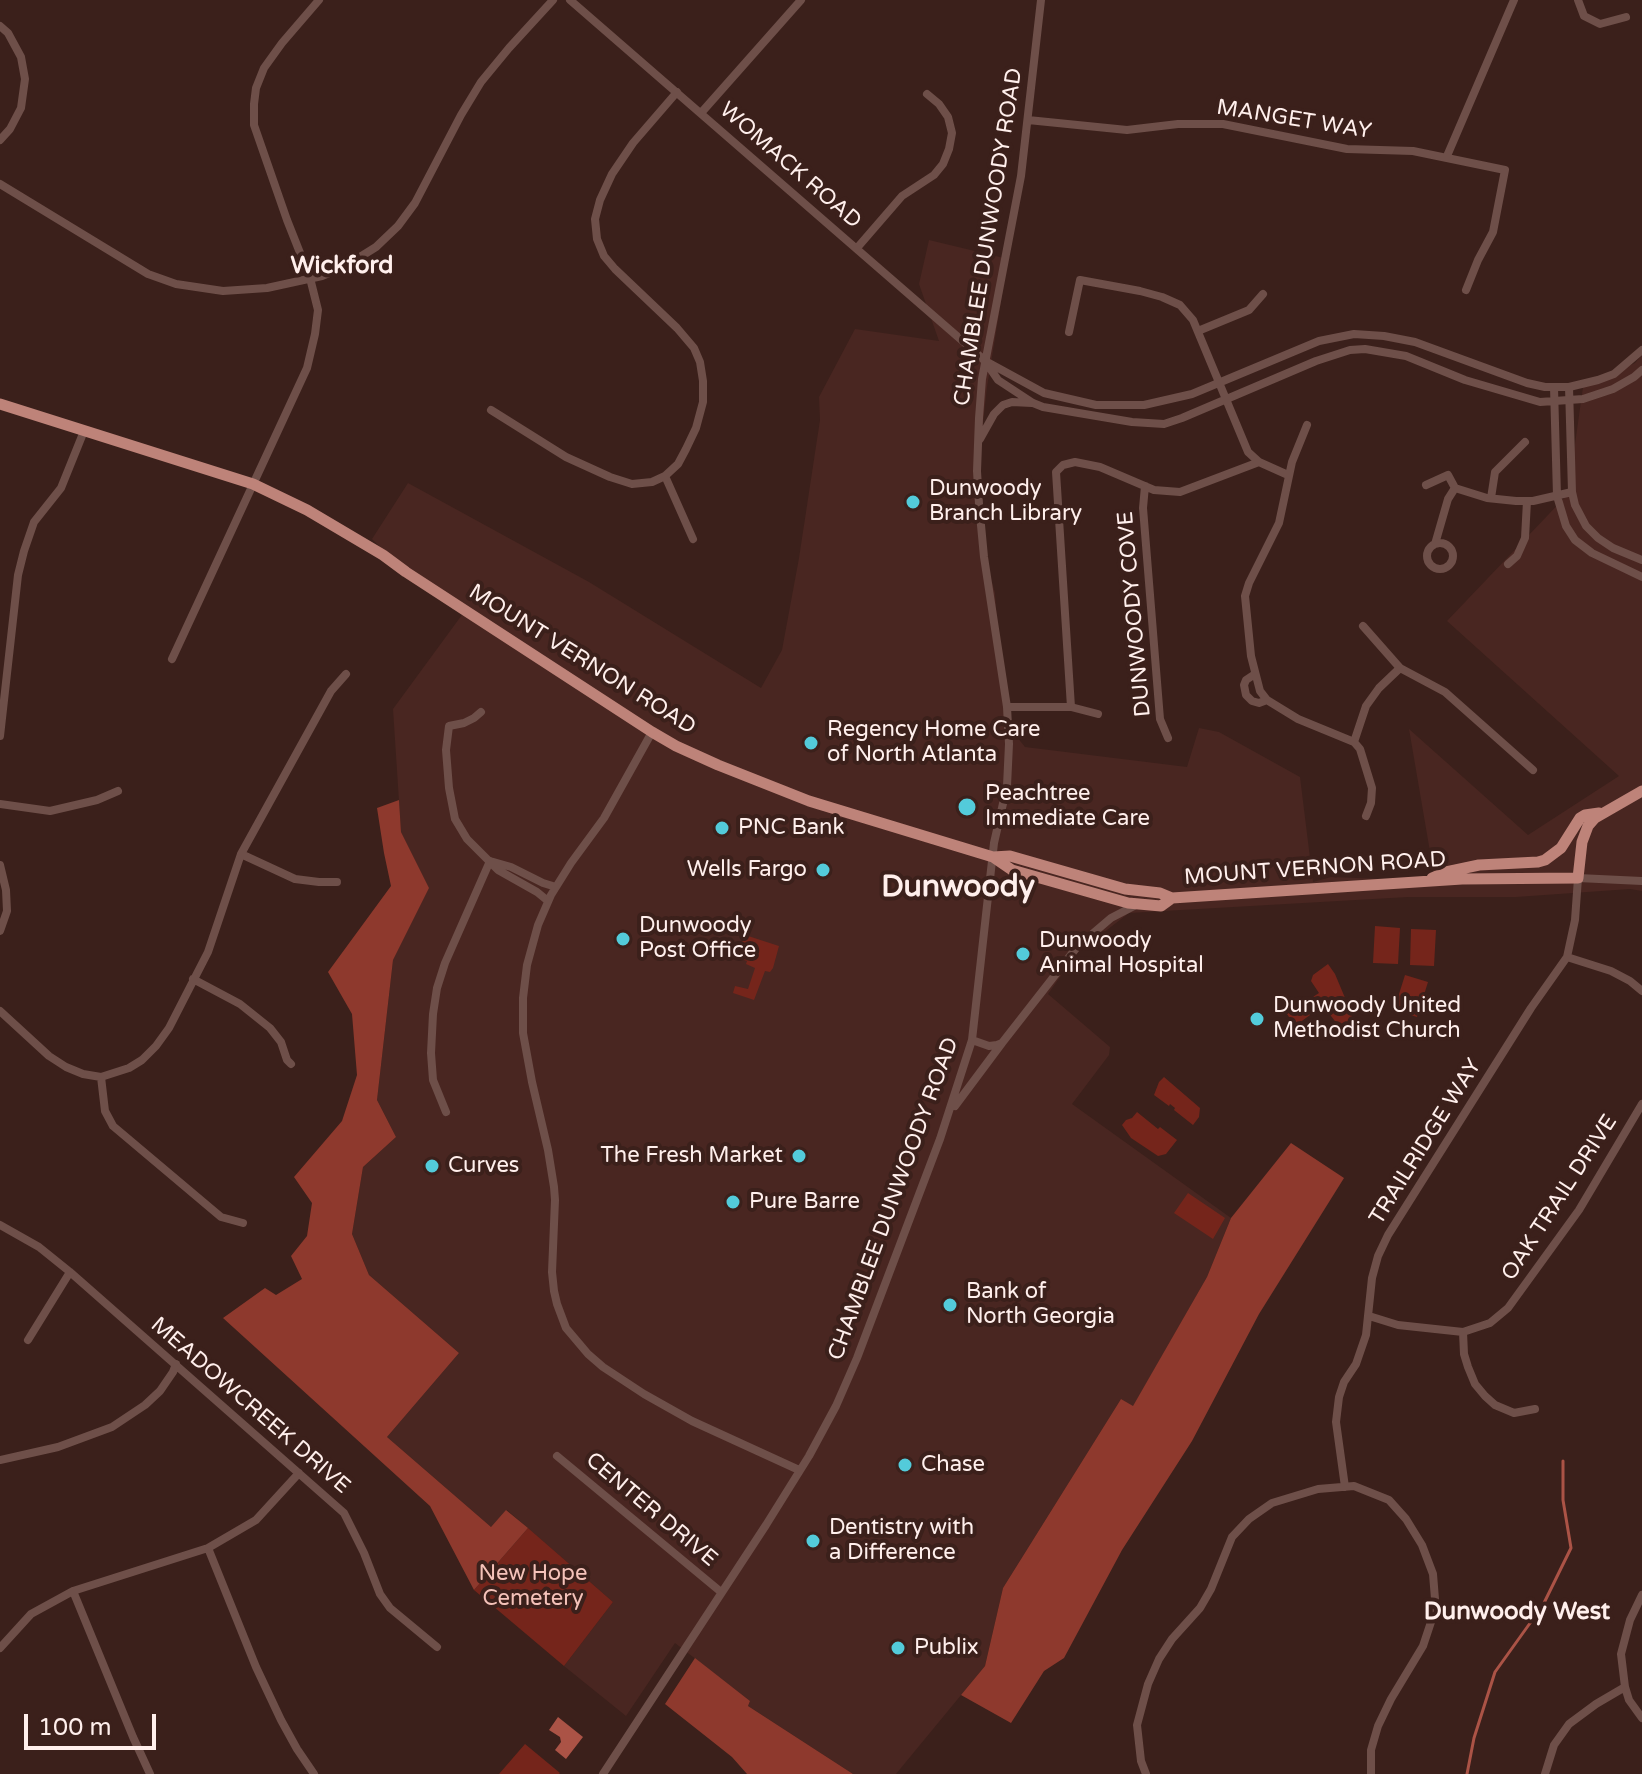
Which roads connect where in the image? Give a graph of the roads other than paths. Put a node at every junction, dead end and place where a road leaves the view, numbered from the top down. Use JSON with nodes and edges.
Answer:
{"nodes":[{"id":1,"x":553,"y":0,"type":"edge"},
{"id":2,"x":570,"y":0,"type":"edge"},
{"id":3,"x":801,"y":0,"type":"edge"},
{"id":4,"x":1041,"y":0,"type":"edge"},
{"id":5,"x":1514,"y":0,"type":"edge"},
{"id":6,"x":1578,"y":0,"type":"edge"},
{"id":7,"x":317,"y":1,"type":"edge"},
{"id":8,"x":1626,"y":17,"type":"dead end"},
{"id":9,"x":0,"y":26,"type":"edge"},
{"id":10,"x":677,"y":92,"type":"junction"},
{"id":11,"x":927,"y":94,"type":"dead end"},
{"id":12,"x":701,"y":113,"type":"junction"},
{"id":13,"x":1028,"y":120,"type":"junction"},
{"id":14,"x":0,"y":140,"type":"edge"},
{"id":15,"x":1447,"y":156,"type":"junction"},
{"id":16,"x":0,"y":184,"type":"edge"},
{"id":17,"x":857,"y":248,"type":"junction"},
{"id":18,"x":310,"y":278,"type":"junction"},
{"id":19,"x":1466,"y":290,"type":"dead end"},
{"id":20,"x":1263,"y":294,"type":"dead end"},
{"id":21,"x":1198,"y":331,"type":"junction"},
{"id":22,"x":1069,"y":332,"type":"dead end"},
{"id":23,"x":1642,"y":350,"type":"edge"},
{"id":24,"x":985,"y":361,"type":"junction"},
{"id":25,"x":1642,"y":370,"type":"edge"},
{"id":26,"x":1219,"y":381,"type":"junction"},
{"id":27,"x":1554,"y":387,"type":"junction"},
{"id":28,"x":1569,"y":387,"type":"junction"},
{"id":29,"x":1227,"y":398,"type":"junction"},
{"id":30,"x":1569,"y":401,"type":"junction"},
{"id":31,"x":1554,"y":402,"type":"junction"},
{"id":32,"x":1033,"y":403,"type":"junction"},
{"id":33,"x":0,"y":404,"type":"edge"},
{"id":34,"x":491,"y":410,"type":"dead end"},
{"id":35,"x":1307,"y":425,"type":"dead end"},
{"id":36,"x":84,"y":431,"type":"junction"},
{"id":37,"x":979,"y":442,"type":"junction"},
{"id":38,"x":1525,"y":442,"type":"dead end"},
{"id":39,"x":1259,"y":462,"type":"junction"},
{"id":40,"x":1288,"y":475,"type":"junction"},
{"id":41,"x":665,"y":476,"type":"junction"},
{"id":42,"x":254,"y":479,"type":"junction"},
{"id":43,"x":1426,"y":485,"type":"dead end"},
{"id":44,"x":1145,"y":486,"type":"junction"},
{"id":45,"x":1455,"y":488,"type":"junction"},
{"id":46,"x":1572,"y":492,"type":"junction"},
{"id":47,"x":1557,"y":496,"type":"junction"},
{"id":48,"x":1491,"y":498,"type":"junction"},
{"id":49,"x":1527,"y":501,"type":"junction"},
{"id":50,"x":693,"y":539,"type":"dead end"},
{"id":51,"x":1435,"y":544,"type":"dead end"},
{"id":52,"x":1642,"y":560,"type":"edge"},
{"id":53,"x":1508,"y":564,"type":"dead end"},
{"id":54,"x":1642,"y":577,"type":"edge"},
{"id":55,"x":1363,"y":626,"type":"dead end"},
{"id":56,"x":4,"y":657,"type":"edge"},
{"id":57,"x":172,"y":659,"type":"dead end"},
{"id":58,"x":1400,"y":668,"type":"junction"},
{"id":59,"x":346,"y":674,"type":"dead end"},
{"id":60,"x":1255,"y":674,"type":"junction"},
{"id":61,"x":1267,"y":700,"type":"junction"},
{"id":62,"x":1007,"y":707,"type":"junction"},
{"id":63,"x":1071,"y":707,"type":"junction"},
{"id":64,"x":481,"y":712,"type":"dead end"},
{"id":65,"x":1098,"y":714,"type":"dead end"},
{"id":66,"x":652,"y":732,"type":"junction"},
{"id":67,"x":0,"y":736,"type":"edge"},
{"id":68,"x":1168,"y":738,"type":"dead end"},
{"id":69,"x":1354,"y":742,"type":"junction"},
{"id":70,"x":1533,"y":770,"type":"dead end"},
{"id":71,"x":118,"y":791,"type":"dead end"},
{"id":72,"x":1642,"y":791,"type":"edge"},
{"id":73,"x":0,"y":804,"type":"edge"},
{"id":74,"x":1604,"y":813,"type":"junction"},
{"id":75,"x":1366,"y":816,"type":"dead end"},
{"id":76,"x":241,"y":854,"type":"junction"},
{"id":77,"x":993,"y":857,"type":"junction"},
{"id":78,"x":490,"y":861,"type":"junction"},
{"id":79,"x":0,"y":865,"type":"edge"},
{"id":80,"x":1578,"y":878,"type":"junction"},
{"id":81,"x":1426,"y":881,"type":"junction"},
{"id":82,"x":1642,"y":881,"type":"edge"},
{"id":83,"x":337,"y":882,"type":"dead end"},
{"id":84,"x":556,"y":887,"type":"junction"},
{"id":85,"x":1103,"y":897,"type":"junction"},
{"id":86,"x":1172,"y":898,"type":"junction"},
{"id":87,"x":548,"y":901,"type":"junction"},
{"id":88,"x":1136,"y":905,"type":"junction"},
{"id":89,"x":1111,"y":918,"type":"junction"},
{"id":90,"x":0,"y":931,"type":"edge"},
{"id":91,"x":1567,"y":957,"type":"junction"},
{"id":92,"x":193,"y":979,"type":"junction"},
{"id":93,"x":1642,"y":991,"type":"edge"},
{"id":94,"x":0,"y":1011,"type":"edge"},
{"id":95,"x":972,"y":1040,"type":"junction"},
{"id":96,"x":1002,"y":1043,"type":"junction"},
{"id":97,"x":291,"y":1064,"type":"dead end"},
{"id":98,"x":101,"y":1077,"type":"junction"},
{"id":99,"x":1641,"y":1108,"type":"edge"},
{"id":100,"x":446,"y":1112,"type":"dead end"},
{"id":101,"x":949,"y":1113,"type":"junction"},
{"id":102,"x":243,"y":1223,"type":"dead end"},
{"id":103,"x":0,"y":1225,"type":"edge"},
{"id":104,"x":70,"y":1272,"type":"junction"},
{"id":105,"x":1369,"y":1316,"type":"junction"},
{"id":106,"x":1463,"y":1332,"type":"junction"},
{"id":107,"x":28,"y":1340,"type":"dead end"},
{"id":108,"x":176,"y":1364,"type":"junction"},
{"id":109,"x":1535,"y":1409,"type":"dead end"},
{"id":110,"x":557,"y":1456,"type":"dead end"},
{"id":111,"x":0,"y":1460,"type":"edge"},
{"id":112,"x":799,"y":1470,"type":"junction"},
{"id":113,"x":299,"y":1473,"type":"junction"},
{"id":114,"x":1345,"y":1487,"type":"junction"},
{"id":115,"x":208,"y":1548,"type":"junction"},
{"id":116,"x":73,"y":1591,"type":"junction"},
{"id":117,"x":721,"y":1592,"type":"junction"},
{"id":118,"x":1642,"y":1595,"type":"edge"},
{"id":119,"x":437,"y":1647,"type":"dead end"},
{"id":120,"x":0,"y":1648,"type":"edge"},
{"id":121,"x":1625,"y":1687,"type":"junction"},
{"id":122,"x":1642,"y":1718,"type":"edge"},
{"id":123,"x":150,"y":1774,"type":"edge"},
{"id":124,"x":314,"y":1774,"type":"edge"},
{"id":125,"x":603,"y":1774,"type":"edge"},
{"id":126,"x":1146,"y":1774,"type":"edge"},
{"id":127,"x":1371,"y":1774,"type":"edge"},
{"id":128,"x":1545,"y":1774,"type":"edge"}],
"edges":[{"from":1,"to":18,"type":"street"},
{"from":2,"to":10,"type":"street","name":"WOMACK ROAD"},
{"from":3,"to":12,"type":"street"},
{"from":4,"to":13,"type":"street","name":"CHAMBLEE DUNWOODY ROAD"},
{"from":5,"to":15,"type":"street"},
{"from":6,"to":8,"type":"street"},
{"from":7,"to":18,"type":"street"},
{"from":9,"to":14,"type":"street"},
{"from":10,"to":12,"type":"street","name":"WOMACK ROAD"},
{"from":10,"to":41,"type":"street"},
{"from":11,"to":17,"type":"street"},
{"from":12,"to":17,"type":"street","name":"WOMACK ROAD"},
{"from":13,"to":15,"type":"street","name":"MANGET WAY"},
{"from":13,"to":24,"type":"street","name":"CHAMBLEE DUNWOODY ROAD"},
{"from":15,"to":19,"type":"street","name":"MANGET WAY"},
{"from":16,"to":18,"type":"street"},
{"from":17,"to":24,"type":"street","name":"WOMACK ROAD"},
{"from":18,"to":42,"type":"street"},
{"from":20,"to":21,"type":"street"},
{"from":21,"to":22,"type":"street"},
{"from":21,"to":26,"type":"street"},
{"from":23,"to":28,"type":"street"},
{"from":24,"to":26,"type":"street"},
{"from":24,"to":32,"type":"street"},
{"from":24,"to":37,"type":"street","name":"CHAMBLEE DUNWOODY ROAD"},
{"from":25,"to":30,"type":"street"},
{"from":26,"to":27,"type":"street"},
{"from":26,"to":29,"type":"street"},
{"from":27,"to":28,"type":"street"},
{"from":27,"to":31,"type":"street"},
{"from":28,"to":30,"type":"street"},
{"from":29,"to":31,"type":"street"},
{"from":29,"to":32,"type":"street"},
{"from":29,"to":39,"type":"street"},
{"from":30,"to":31,"type":"street"},
{"from":30,"to":46,"type":"street"},
{"from":31,"to":47,"type":"street"},
{"from":32,"to":37,"type":"street"},
{"from":33,"to":36,"type":"main road","name":"MOUNT VERNON ROAD"},
{"from":34,"to":41,"type":"street"},
{"from":35,"to":40,"type":"street"},
{"from":36,"to":42,"type":"main road","name":"MOUNT VERNON ROAD"},
{"from":36,"to":56,"type":"street"},
{"from":37,"to":62,"type":"street","name":"CHAMBLEE DUNWOODY ROAD"},
{"from":38,"to":48,"type":"street"},
{"from":39,"to":40,"type":"street"},
{"from":39,"to":44,"type":"street"},
{"from":40,"to":60,"type":"street"},
{"from":41,"to":50,"type":"street"},
{"from":42,"to":57,"type":"street"},
{"from":42,"to":66,"type":"main road","name":"MOUNT VERNON ROAD"},
{"from":43,"to":45,"type":"street"},
{"from":44,"to":63,"type":"street"},
{"from":44,"to":68,"type":"street","name":"DUNWOODY COVE"},
{"from":45,"to":48,"type":"street"},
{"from":45,"to":51,"type":"street"},
{"from":46,"to":47,"type":"street"},
{"from":46,"to":52,"type":"street"},
{"from":47,"to":49,"type":"street"},
{"from":47,"to":54,"type":"street"},
{"from":48,"to":49,"type":"street"},
{"from":49,"to":53,"type":"street"},
{"from":55,"to":58,"type":"street"},
{"from":56,"to":67,"type":"street"},
{"from":58,"to":69,"type":"street"},
{"from":58,"to":70,"type":"street"},
{"from":59,"to":76,"type":"street"},
{"from":60,"to":61,"type":"street"},
{"from":60,"to":61,"type":"street"},
{"from":61,"to":69,"type":"street"},
{"from":62,"to":63,"type":"street"},
{"from":62,"to":77,"type":"street","name":"CHAMBLEE DUNWOODY ROAD"},
{"from":63,"to":65,"type":"street"},
{"from":64,"to":78,"type":"street"},
{"from":66,"to":77,"type":"main road","name":"MOUNT VERNON ROAD"},
{"from":66,"to":84,"type":"street"},
{"from":69,"to":75,"type":"street"},
{"from":71,"to":73,"type":"street"},
{"from":72,"to":74,"type":"main road"},
{"from":74,"to":80,"type":"main road"},
{"from":74,"to":81,"type":"main road"},
{"from":76,"to":83,"type":"street"},
{"from":76,"to":92,"type":"street"},
{"from":77,"to":85,"type":"main road"},
{"from":77,"to":86,"type":"main road","name":"MOUNT VERNON ROAD"},
{"from":77,"to":95,"type":"street","name":"CHAMBLEE DUNWOODY ROAD"},
{"from":78,"to":84,"type":"street"},
{"from":78,"to":87,"type":"street"},
{"from":78,"to":100,"type":"street"},
{"from":79,"to":90,"type":"street"},
{"from":80,"to":81,"type":"main road","name":"MOUNT VERNON ROAD"},
{"from":80,"to":82,"type":"street","name":"MOUNT VERNON ROAD"},
{"from":80,"to":91,"type":"street"},
{"from":81,"to":86,"type":"main road","name":"MOUNT VERNON ROAD"},
{"from":84,"to":87,"type":"street"},
{"from":85,"to":88,"type":"main road"},
{"from":85,"to":89,"type":"street"},
{"from":86,"to":88,"type":"main road"},
{"from":87,"to":112,"type":"street"},
{"from":88,"to":89,"type":"street"},
{"from":89,"to":96,"type":"street"},
{"from":91,"to":93,"type":"street"},
{"from":91,"to":105,"type":"street","name":"TRAILRIDGE WAY"},
{"from":92,"to":97,"type":"street"},
{"from":92,"to":98,"type":"street"},
{"from":94,"to":98,"type":"street"},
{"from":95,"to":96,"type":"street"},
{"from":95,"to":101,"type":"street","name":"CHAMBLEE DUNWOODY ROAD"},
{"from":96,"to":101,"type":"street"},
{"from":98,"to":102,"type":"street"},
{"from":99,"to":106,"type":"street","name":"OAK TRAIL DRIVE"},
{"from":101,"to":112,"type":"street","name":"CHAMBLEE DUNWOODY ROAD"},
{"from":103,"to":104,"type":"street","name":"MEADOWCREEK DRIVE"},
{"from":104,"to":107,"type":"street"},
{"from":104,"to":108,"type":"street","name":"MEADOWCREEK DRIVE"},
{"from":105,"to":106,"type":"street"},
{"from":105,"to":114,"type":"street","name":"TRAILRIDGE WAY"},
{"from":106,"to":109,"type":"street"},
{"from":108,"to":111,"type":"street"},
{"from":108,"to":113,"type":"street","name":"MEADOWCREEK DRIVE"},
{"from":110,"to":117,"type":"street","name":"CENTER DRIVE"},
{"from":112,"to":117,"type":"street","name":"CHAMBLEE DUNWOODY ROAD"},
{"from":113,"to":115,"type":"street"},
{"from":113,"to":119,"type":"street","name":"MEADOWCREEK DRIVE"},
{"from":114,"to":126,"type":"street"},
{"from":114,"to":127,"type":"street"},
{"from":115,"to":116,"type":"street"},
{"from":115,"to":124,"type":"street"},
{"from":116,"to":120,"type":"street"},
{"from":116,"to":123,"type":"street"},
{"from":117,"to":125,"type":"street","name":"CHAMBLEE DUNWOODY ROAD"},
{"from":118,"to":121,"type":"street"},
{"from":121,"to":122,"type":"street"},
{"from":121,"to":128,"type":"street"}]}
